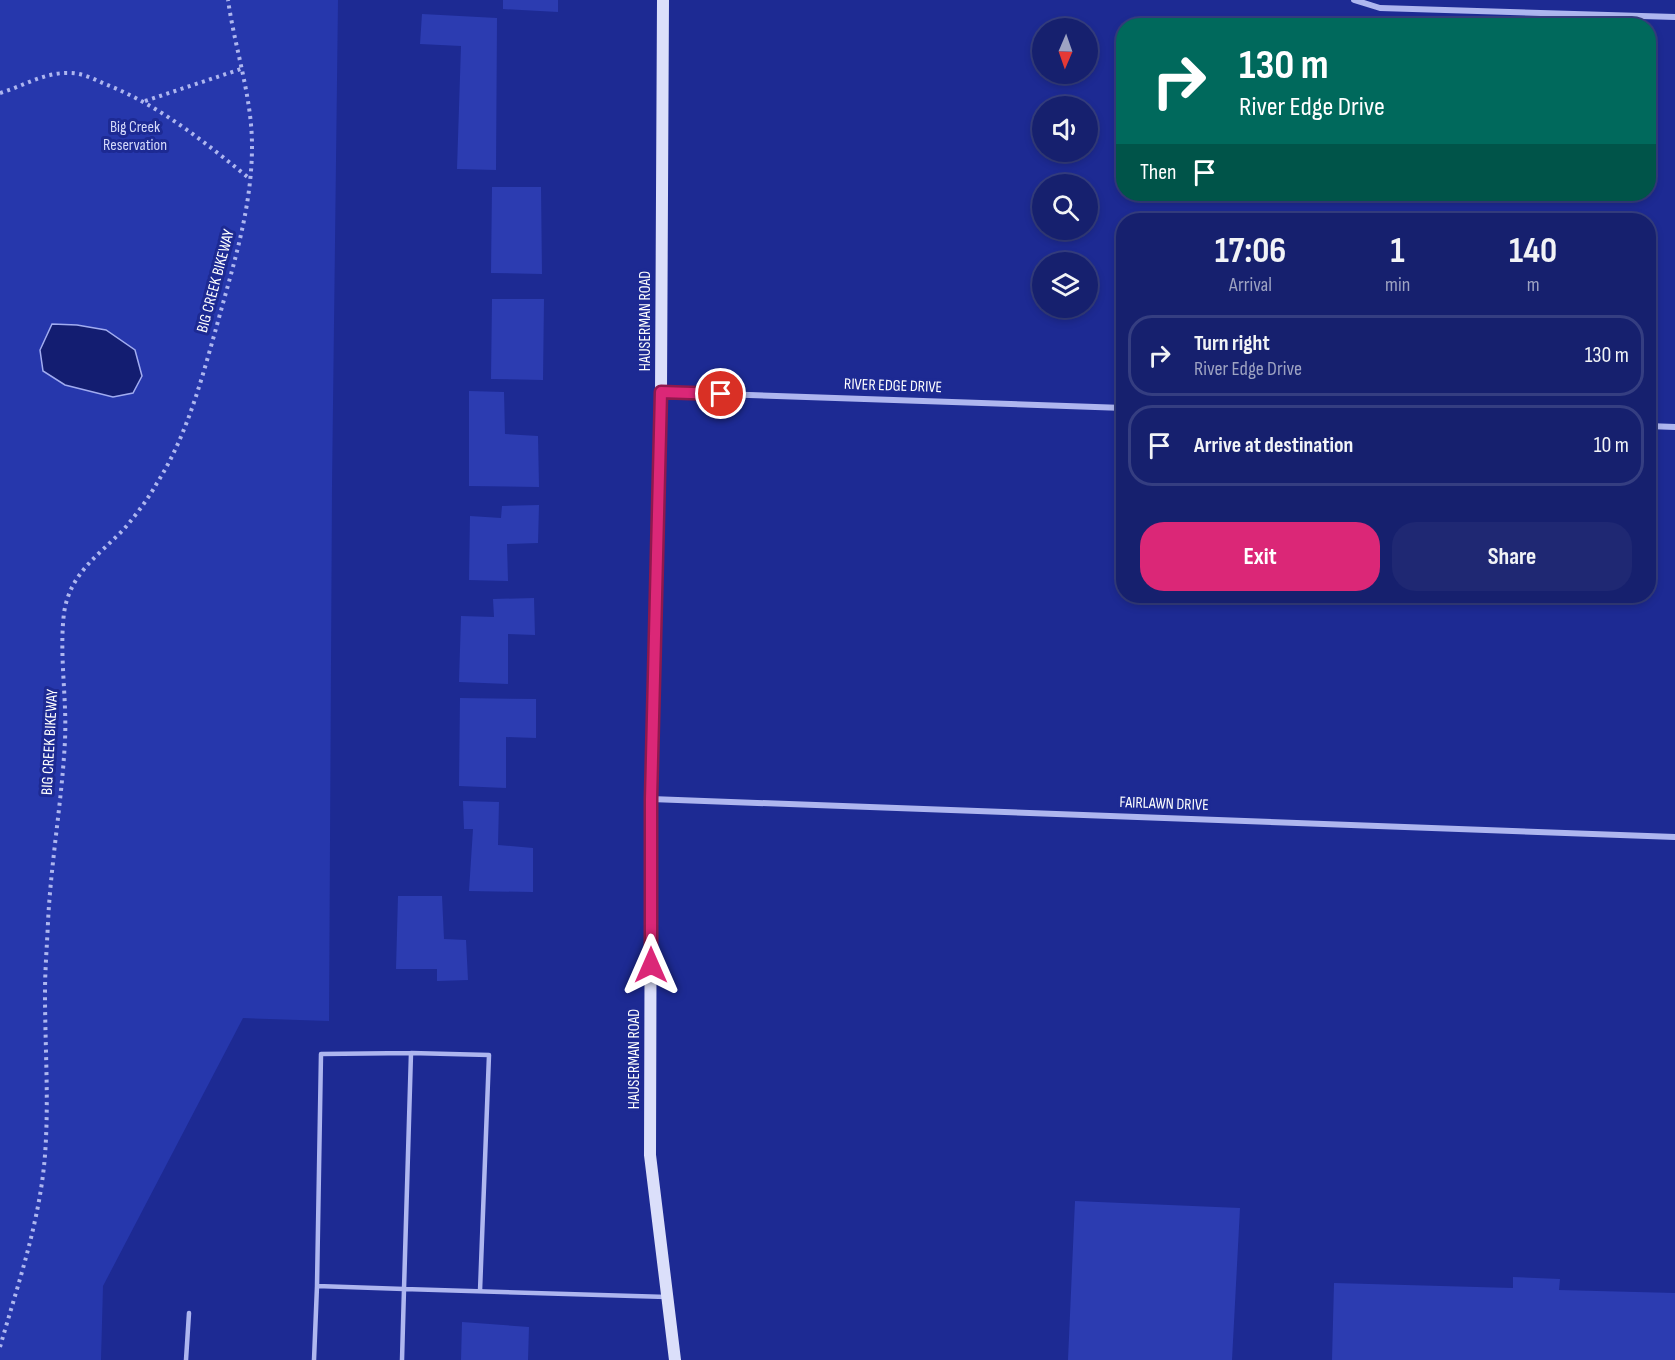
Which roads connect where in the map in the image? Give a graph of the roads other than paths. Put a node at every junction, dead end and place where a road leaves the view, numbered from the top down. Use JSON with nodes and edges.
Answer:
{"nodes":[{"id":1,"x":663,"y":0,"type":"edge"},
{"id":2,"x":1354,"y":0,"type":"edge"},
{"id":3,"x":1675,"y":17,"type":"edge"},
{"id":4,"x":661,"y":392,"type":"junction"},
{"id":5,"x":1116,"y":408,"type":"edge"},
{"id":6,"x":1656,"y":426,"type":"edge"},
{"id":7,"x":1675,"y":427,"type":"edge"},
{"id":8,"x":651,"y":799,"type":"junction"},
{"id":9,"x":1675,"y":837,"type":"edge"},
{"id":10,"x":411,"y":1053,"type":"junction"},
{"id":11,"x":317,"y":1286,"type":"junction"},
{"id":12,"x":404,"y":1289,"type":"junction"},
{"id":13,"x":480,"y":1292,"type":"junction"},
{"id":14,"x":667,"y":1297,"type":"junction"},
{"id":15,"x":189,"y":1313,"type":"dead end"},
{"id":16,"x":186,"y":1360,"type":"edge"},
{"id":17,"x":314,"y":1360,"type":"edge"},
{"id":18,"x":402,"y":1360,"type":"edge"},
{"id":19,"x":675,"y":1360,"type":"edge"}],
"edges":[{"from":1,"to":4,"type":"main road","name":"HAUSERMAN ROAD"},
{"from":2,"to":3,"type":"street"},
{"from":4,"to":5,"type":"street","name":"RIVER EDGE DRIVE"},
{"from":4,"to":8,"type":"main road","name":"HAUSERMAN ROAD"},
{"from":6,"to":7,"type":"street"},
{"from":8,"to":9,"type":"street","name":"FAIRLAWN DRIVE"},
{"from":8,"to":14,"type":"main road","name":"HAUSERMAN ROAD"},
{"from":10,"to":11,"type":"lane"},
{"from":10,"to":12,"type":"lane"},
{"from":10,"to":13,"type":"lane"},
{"from":11,"to":12,"type":"lane"},
{"from":11,"to":17,"type":"lane"},
{"from":12,"to":13,"type":"lane"},
{"from":12,"to":18,"type":"lane"},
{"from":13,"to":14,"type":"lane"},
{"from":14,"to":19,"type":"main road","name":"HAUSERMAN ROAD"},
{"from":15,"to":16,"type":"lane"}]}
